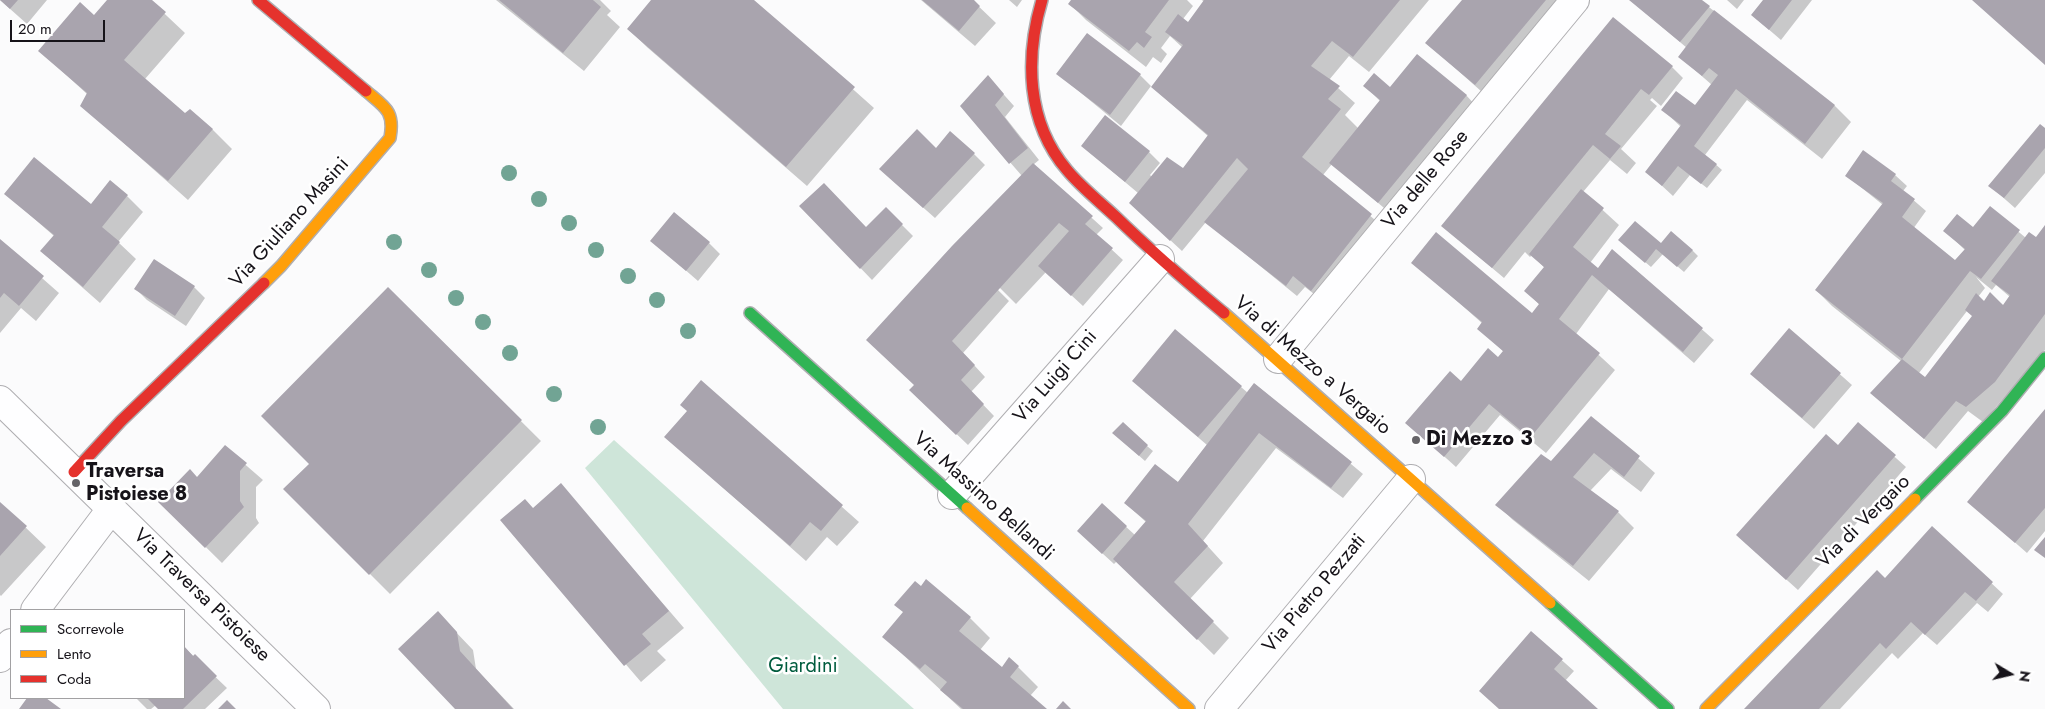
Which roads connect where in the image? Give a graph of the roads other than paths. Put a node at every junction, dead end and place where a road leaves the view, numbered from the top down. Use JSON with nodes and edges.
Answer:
{"nodes":[{"id":1,"x":258,"y":0,"type":"edge"},
{"id":2,"x":1042,"y":0,"type":"edge"},
{"id":3,"x":1575,"y":0,"type":"edge"},
{"id":4,"x":1160,"y":259,"type":"junction"},
{"id":5,"x":750,"y":313,"type":"dead end"},
{"id":6,"x":2045,"y":358,"type":"edge"},
{"id":7,"x":1278,"y":359,"type":"junction"},
{"id":8,"x":0,"y":400,"type":"edge"},
{"id":9,"x":74,"y":472,"type":"junction"},
{"id":10,"x":1411,"y":478,"type":"junction"},
{"id":11,"x":952,"y":495,"type":"junction"},
{"id":12,"x":112,"y":508,"type":"junction"},
{"id":13,"x":37,"y":609,"type":"edge"},
{"id":14,"x":10,"y":644,"type":"edge"},
{"id":15,"x":0,"y":658,"type":"edge"},
{"id":16,"x":316,"y":709,"type":"edge"},
{"id":17,"x":1190,"y":709,"type":"edge"},
{"id":18,"x":1219,"y":709,"type":"edge"},
{"id":19,"x":1668,"y":709,"type":"edge"},
{"id":20,"x":1706,"y":709,"type":"edge"}],
"edges":[{"from":1,"to":9,"type":"street","name":"Via Giuliano Masini"},
{"from":2,"to":4,"type":"street","name":"Via di Mezzo a Vergaio"},
{"from":3,"to":7,"type":"street","name":"Via delle Rose"},
{"from":4,"to":7,"type":"street","name":"Via di Mezzo a Vergaio"},
{"from":4,"to":11,"type":"street","name":"Via Luigi Cini"},
{"from":5,"to":11,"type":"street","name":"Via Massimo Bellandi"},
{"from":6,"to":20,"type":"street","name":"Via di Vergaio"},
{"from":7,"to":10,"type":"street","name":"Via di Mezzo a Vergaio"},
{"from":8,"to":9,"type":"street","name":"Via Traversa Pistoiese"},
{"from":9,"to":12,"type":"street","name":"Via Traversa Pistoiese"},
{"from":10,"to":18,"type":"street","name":"Via Pietro Pezzati"},
{"from":10,"to":19,"type":"street","name":"Via di Mezzo a Vergaio"},
{"from":11,"to":17,"type":"street","name":"Via Massimo Bellandi"},
{"from":12,"to":13,"type":"street"},
{"from":12,"to":16,"type":"street","name":"Via Traversa Pistoiese"},
{"from":14,"to":15,"type":"street"}]}
